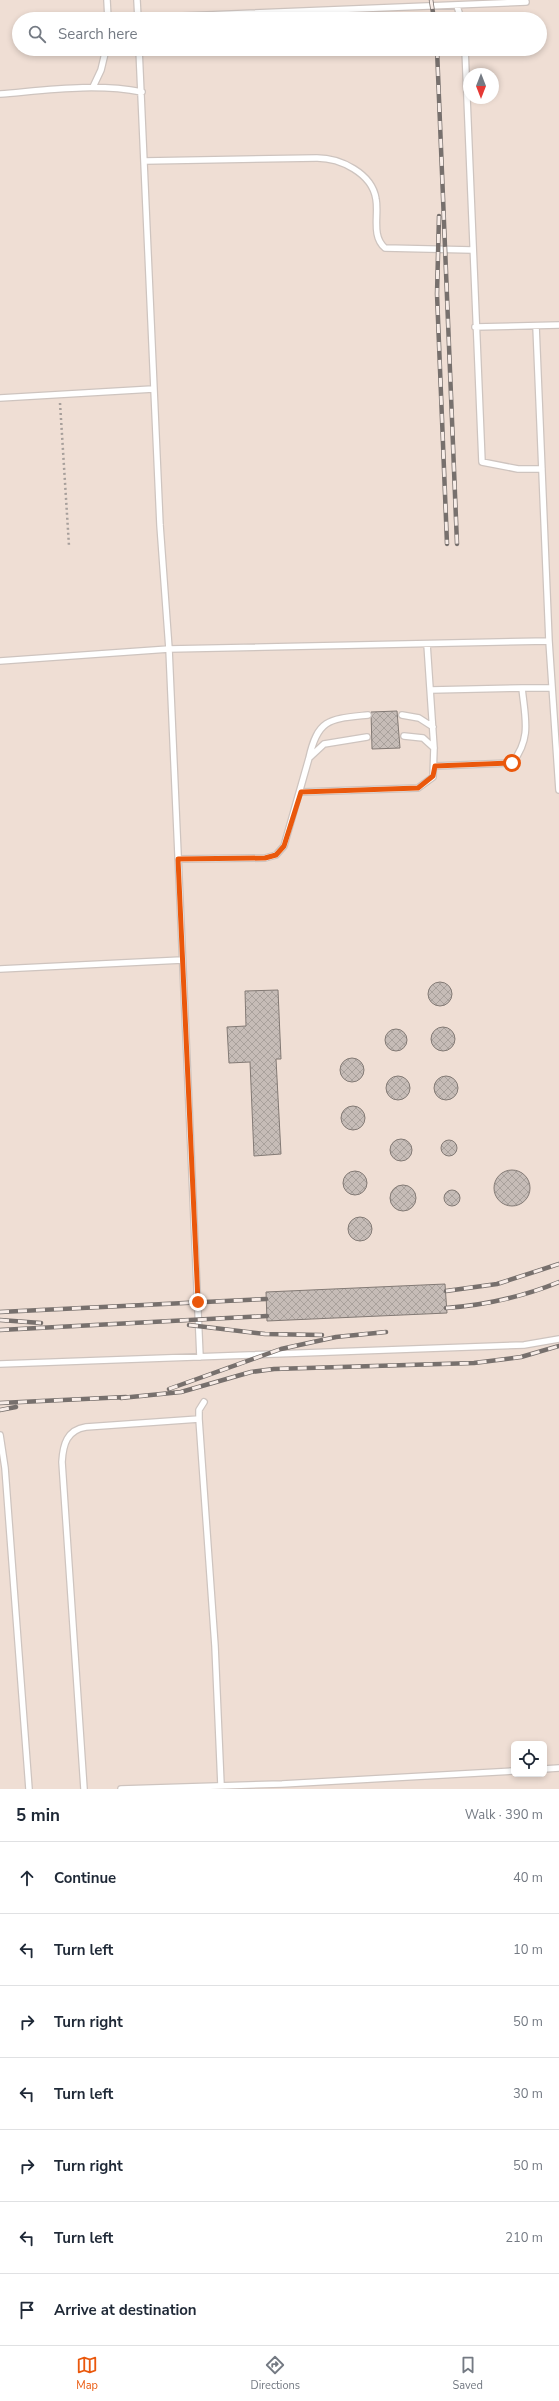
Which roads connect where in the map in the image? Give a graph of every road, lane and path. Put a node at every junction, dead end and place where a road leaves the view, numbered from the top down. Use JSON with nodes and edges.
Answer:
{"nodes":[{"id":1,"x":107,"y":0,"type":"edge"},
{"id":2,"x":137,"y":0,"type":"edge"},
{"id":3,"x":526,"y":2,"type":"dead end"},
{"id":4,"x":457,"y":6,"type":"junction"},
{"id":5,"x":108,"y":12,"type":"edge"},
{"id":6,"x":138,"y":12,"type":"edge"},
{"id":7,"x":310,"y":12,"type":"edge"},
{"id":8,"x":459,"y":12,"type":"edge"},
{"id":9,"x":104,"y":56,"type":"edge"},
{"id":10,"x":139,"y":56,"type":"edge"},
{"id":11,"x":465,"y":56,"type":"edge"},
{"id":12,"x":93,"y":87,"type":"junction"},
{"id":13,"x":142,"y":92,"type":"junction"},
{"id":14,"x":0,"y":94,"type":"edge"},
{"id":15,"x":146,"y":161,"type":"junction"},
{"id":16,"x":472,"y":250,"type":"junction"},
{"id":17,"x":559,"y":324,"type":"edge"},
{"id":18,"x":536,"y":326,"type":"junction"},
{"id":19,"x":475,"y":327,"type":"junction"},
{"id":20,"x":153,"y":389,"type":"junction"},
{"id":21,"x":60,"y":394,"type":"junction"},
{"id":22,"x":0,"y":398,"type":"edge"},
{"id":23,"x":542,"y":468,"type":"junction"},
{"id":24,"x":69,"y":546,"type":"dead end"},
{"id":25,"x":549,"y":641,"type":"junction"},
{"id":26,"x":427,"y":644,"type":"junction"},
{"id":27,"x":169,"y":649,"type":"junction"},
{"id":28,"x":0,"y":661,"type":"edge"},
{"id":29,"x":522,"y":688,"type":"junction"},
{"id":30,"x":552,"y":688,"type":"junction"},
{"id":31,"x":431,"y":690,"type":"junction"},
{"id":32,"x":402,"y":715,"type":"dead end"},
{"id":33,"x":368,"y":716,"type":"dead end"},
{"id":34,"x":433,"y":727,"type":"junction"},
{"id":35,"x":404,"y":736,"type":"dead end"},
{"id":36,"x":367,"y":737,"type":"dead end"},
{"id":37,"x":434,"y":748,"type":"junction"},
{"id":38,"x":309,"y":758,"type":"junction"},
{"id":39,"x":435,"y":766,"type":"junction"},
{"id":40,"x":559,"y":790,"type":"edge"},
{"id":41,"x":301,"y":792,"type":"junction"},
{"id":42,"x":178,"y":859,"type":"junction"},
{"id":43,"x":182,"y":960,"type":"junction"},
{"id":44,"x":0,"y":969,"type":"edge"},
{"id":45,"x":559,"y":1339,"type":"edge"},
{"id":46,"x":200,"y":1357,"type":"junction"},
{"id":47,"x":0,"y":1364,"type":"edge"},
{"id":48,"x":204,"y":1402,"type":"dead end"},
{"id":49,"x":199,"y":1419,"type":"junction"},
{"id":50,"x":0,"y":1435,"type":"edge"},
{"id":51,"x":559,"y":1768,"type":"edge"},
{"id":52,"x":547,"y":1769,"type":"edge"},
{"id":53,"x":511,"y":1771,"type":"edge"},
{"id":54,"x":221,"y":1785,"type":"junction"},
{"id":55,"x":282,"y":1786,"type":"edge"},
{"id":56,"x":30,"y":1789,"type":"edge"},
{"id":57,"x":84,"y":1789,"type":"edge"},
{"id":58,"x":121,"y":1789,"type":"edge"}],
"edges":[{"from":1,"to":5,"type":"lane"},
{"from":2,"to":6,"type":"lane"},
{"from":3,"to":4,"type":"lane"},
{"from":4,"to":7,"type":"lane"},
{"from":4,"to":8,"type":"lane"},
{"from":9,"to":12,"type":"lane"},
{"from":10,"to":13,"type":"lane"},
{"from":11,"to":16,"type":"lane"},
{"from":12,"to":13,"type":"lane"},
{"from":12,"to":14,"type":"lane"},
{"from":13,"to":15,"type":"lane"},
{"from":15,"to":16,"type":"lane"},
{"from":15,"to":20,"type":"lane"},
{"from":16,"to":19,"type":"lane"},
{"from":17,"to":18,"type":"lane"},
{"from":18,"to":19,"type":"lane"},
{"from":18,"to":23,"type":"lane"},
{"from":19,"to":23,"type":"lane"},
{"from":20,"to":21,"type":"lane"},
{"from":20,"to":27,"type":"lane"},
{"from":21,"to":22,"type":"lane"},
{"from":21,"to":24,"type":"path"},
{"from":23,"to":25,"type":"lane"},
{"from":25,"to":26,"type":"lane"},
{"from":25,"to":30,"type":"lane"},
{"from":26,"to":27,"type":"lane"},
{"from":26,"to":31,"type":"lane"},
{"from":27,"to":28,"type":"lane"},
{"from":27,"to":42,"type":"lane"},
{"from":29,"to":30,"type":"lane"},
{"from":29,"to":31,"type":"lane"},
{"from":29,"to":39,"type":"lane"},
{"from":30,"to":40,"type":"lane"},
{"from":31,"to":34,"type":"lane"},
{"from":32,"to":34,"type":"lane"},
{"from":33,"to":38,"type":"lane"},
{"from":34,"to":37,"type":"lane"},
{"from":35,"to":37,"type":"lane"},
{"from":36,"to":38,"type":"lane"},
{"from":37,"to":39,"type":"lane"},
{"from":38,"to":41,"type":"lane"},
{"from":39,"to":41,"type":"lane"},
{"from":41,"to":42,"type":"lane"},
{"from":42,"to":43,"type":"lane"},
{"from":43,"to":44,"type":"lane"},
{"from":43,"to":46,"type":"lane"},
{"from":45,"to":46,"type":"lane"},
{"from":46,"to":47,"type":"lane"},
{"from":48,"to":49,"type":"lane"},
{"from":49,"to":54,"type":"lane"},
{"from":49,"to":57,"type":"lane"},
{"from":50,"to":56,"type":"lane"},
{"from":51,"to":52,"type":"lane"},
{"from":53,"to":55,"type":"lane"},
{"from":54,"to":55,"type":"lane"},
{"from":54,"to":58,"type":"lane"}]}
